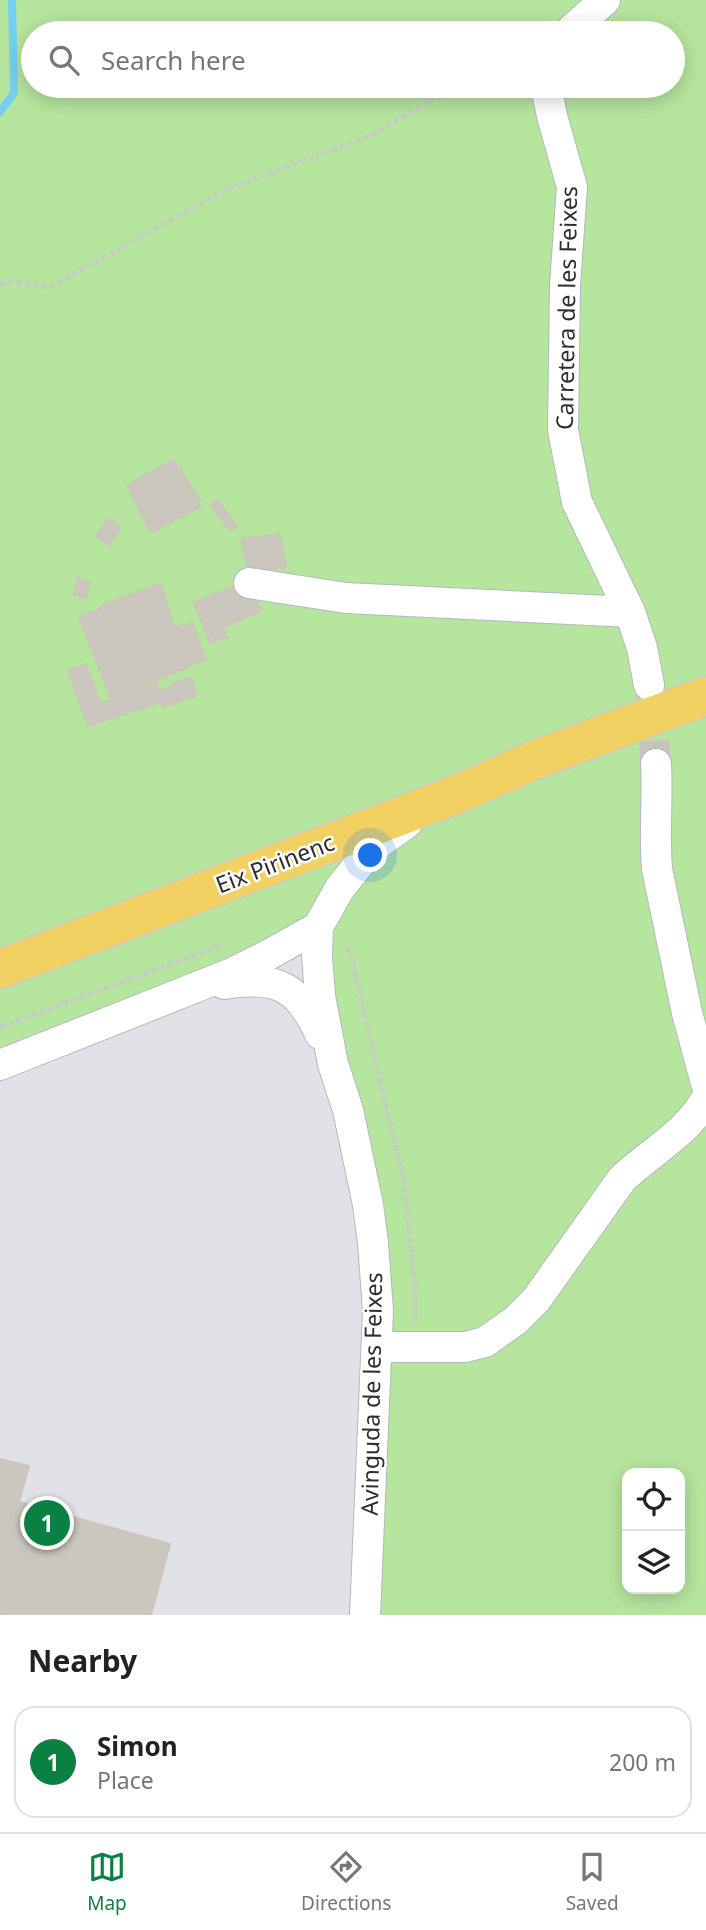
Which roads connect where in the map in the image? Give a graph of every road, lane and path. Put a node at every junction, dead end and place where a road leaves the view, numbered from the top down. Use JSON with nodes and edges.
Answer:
{"nodes":[{"id":1,"x":605,"y":0,"type":"edge"},
{"id":2,"x":581,"y":21,"type":"edge"},
{"id":3,"x":434,"y":98,"type":"edge"},
{"id":4,"x":548,"y":98,"type":"edge"},
{"id":5,"x":0,"y":284,"type":"edge"},
{"id":6,"x":249,"y":583,"type":"dead end"},
{"id":7,"x":630,"y":612,"type":"junction"},
{"id":8,"x":649,"y":685,"type":"tunnel mouth"},
{"id":9,"x":706,"y":696,"type":"edge"},
{"id":10,"x":656,"y":764,"type":"tunnel mouth"},
{"id":11,"x":455,"y":795,"type":"junction"},
{"id":12,"x":318,"y":927,"type":"junction"},
{"id":13,"x":233,"y":941,"type":"dead end"},
{"id":14,"x":0,"y":969,"type":"edge"},
{"id":15,"x":169,"y":998,"type":"junction"},
{"id":16,"x":0,"y":1027,"type":"edge"},
{"id":17,"x":333,"y":1063,"type":"junction"},
{"id":18,"x":0,"y":1065,"type":"edge"},
{"id":19,"x":706,"y":1083,"type":"edge"},
{"id":20,"x":706,"y":1099,"type":"edge"},
{"id":21,"x":377,"y":1347,"type":"junction"},
{"id":22,"x":414,"y":1348,"type":"junction"},
{"id":23,"x":365,"y":1615,"type":"edge"}],
"edges":[{"from":1,"to":2,"type":"street"},
{"from":3,"to":5,"type":"path"},
{"from":4,"to":7,"type":"street","name":"Carretera de les Feixes"},
{"from":6,"to":7,"type":"street"},
{"from":7,"to":8,"type":"street","name":"Carretera de les Feixes"},
{"from":9,"to":11,"type":"main road","name":"Eix Pirinenc"},
{"from":10,"to":19,"type":"street"},
{"from":11,"to":12,"type":"street"},
{"from":11,"to":14,"type":"main road","name":"Eix Pirinenc"},
{"from":12,"to":15,"type":"street"},
{"from":12,"to":17,"type":"street","name":"Avinguda de les Feixes"},
{"from":12,"to":22,"type":"path"},
{"from":13,"to":16,"type":"path"},
{"from":15,"to":17,"type":"street"},
{"from":15,"to":18,"type":"street"},
{"from":17,"to":21,"type":"street","name":"Avinguda de les Feixes"},
{"from":20,"to":22,"type":"street"},
{"from":21,"to":22,"type":"street"},
{"from":21,"to":23,"type":"street","name":"Avinguda de les Feixes"}]}
